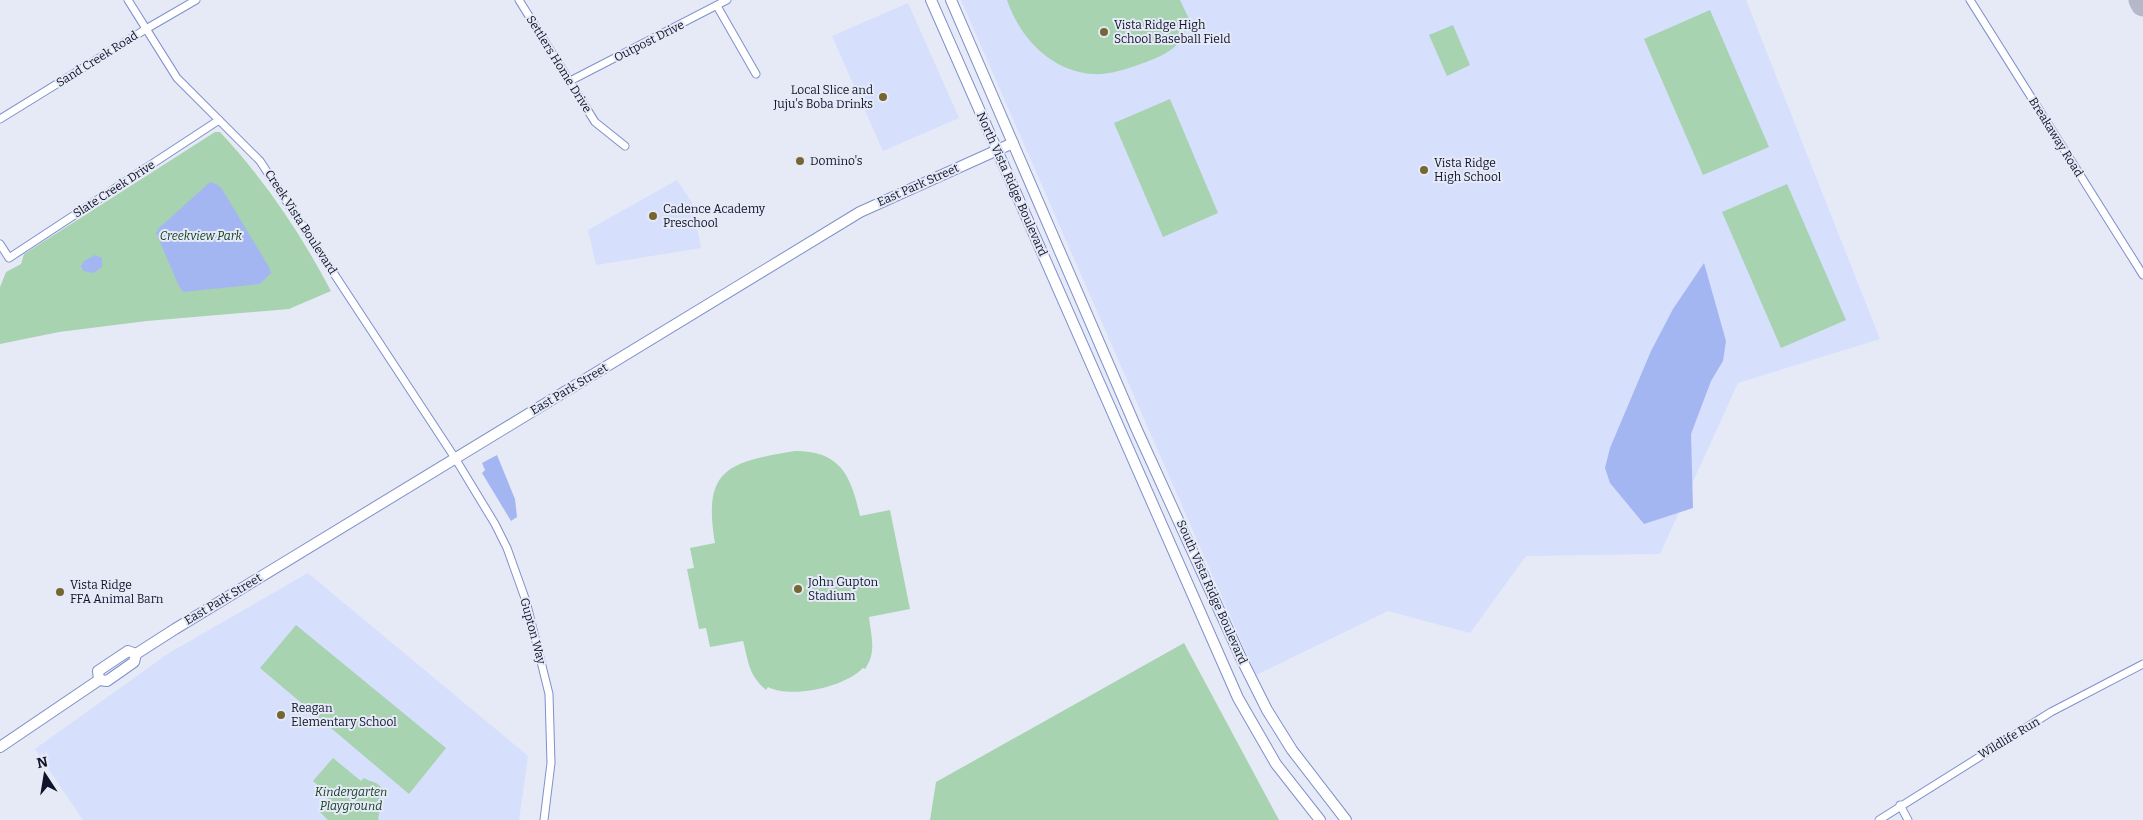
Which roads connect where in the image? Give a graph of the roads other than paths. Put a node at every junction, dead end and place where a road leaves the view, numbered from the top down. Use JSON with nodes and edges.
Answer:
{"nodes":[{"id":1,"x":128,"y":0,"type":"edge"},
{"id":2,"x":196,"y":0,"type":"edge"},
{"id":3,"x":519,"y":0,"type":"edge"},
{"id":4,"x":727,"y":0,"type":"edge"},
{"id":5,"x":931,"y":0,"type":"edge"},
{"id":6,"x":951,"y":0,"type":"edge"},
{"id":7,"x":1970,"y":0,"type":"edge"},
{"id":8,"x":717,"y":6,"type":"junction"},
{"id":9,"x":146,"y":28,"type":"junction"},
{"id":10,"x":756,"y":74,"type":"dead end"},
{"id":11,"x":570,"y":81,"type":"junction"},
{"id":12,"x":0,"y":119,"type":"edge"},
{"id":13,"x":219,"y":120,"type":"junction"},
{"id":14,"x":1013,"y":143,"type":"junction"},
{"id":15,"x":625,"y":146,"type":"dead end"},
{"id":16,"x":997,"y":150,"type":"junction"},
{"id":17,"x":0,"y":244,"type":"edge"},
{"id":18,"x":2143,"y":275,"type":"edge"},
{"id":19,"x":1102,"y":350,"type":"joint"},
{"id":20,"x":1092,"y":368,"type":"joint"},
{"id":21,"x":455,"y":458,"type":"junction"},
{"id":22,"x":2143,"y":664,"type":"edge"},
{"id":23,"x":0,"y":747,"type":"edge"},
{"id":24,"x":1900,"y":806,"type":"junction"},
{"id":25,"x":544,"y":820,"type":"edge"},
{"id":26,"x":1320,"y":820,"type":"edge"},
{"id":27,"x":1346,"y":820,"type":"edge"},
{"id":28,"x":1879,"y":820,"type":"edge"},
{"id":29,"x":1908,"y":820,"type":"edge"}],
"edges":[{"from":1,"to":9,"type":"street","name":"Creek Vista Boulevard"},
{"from":2,"to":9,"type":"street","name":"Sand Creek Road"},
{"from":3,"to":11,"type":"street","name":"Settlers Home Drive"},
{"from":4,"to":8,"type":"street","name":"Outpost Drive"},
{"from":5,"to":16,"type":"street","name":"North Vista Ridge Boulevard"},
{"from":6,"to":14,"type":"street","name":"North Vista Ridge Boulevard"},
{"from":7,"to":18,"type":"street","name":"Breakaway Road"},
{"from":8,"to":10,"type":"street"},
{"from":8,"to":11,"type":"street","name":"Outpost Drive"},
{"from":9,"to":12,"type":"street","name":"Sand Creek Road"},
{"from":9,"to":13,"type":"street","name":"Creek Vista Boulevard"},
{"from":11,"to":15,"type":"street","name":"Settlers Home Drive"},
{"from":13,"to":17,"type":"street","name":"Slate Creek Drive"},
{"from":13,"to":21,"type":"street","name":"Creek Vista Boulevard"},
{"from":14,"to":16,"type":"street","name":"East Park Street"},
{"from":14,"to":19,"type":"street","name":"North Vista Ridge Boulevard"},
{"from":16,"to":20,"type":"street","name":"North Vista Ridge Boulevard"},
{"from":16,"to":21,"type":"street","name":"East Park Street"},
{"from":19,"to":27,"type":"street","name":"South Vista Ridge Boulevard"},
{"from":20,"to":26,"type":"street","name":"South Vista Ridge Boulevard"},
{"from":21,"to":23,"type":"street","name":"East Park Street"},
{"from":21,"to":25,"type":"street","name":"Gupton Way"},
{"from":22,"to":24,"type":"street","name":"Wildlife Run"},
{"from":24,"to":28,"type":"street","name":"Wildlife Run"},
{"from":24,"to":29,"type":"street"}]}
